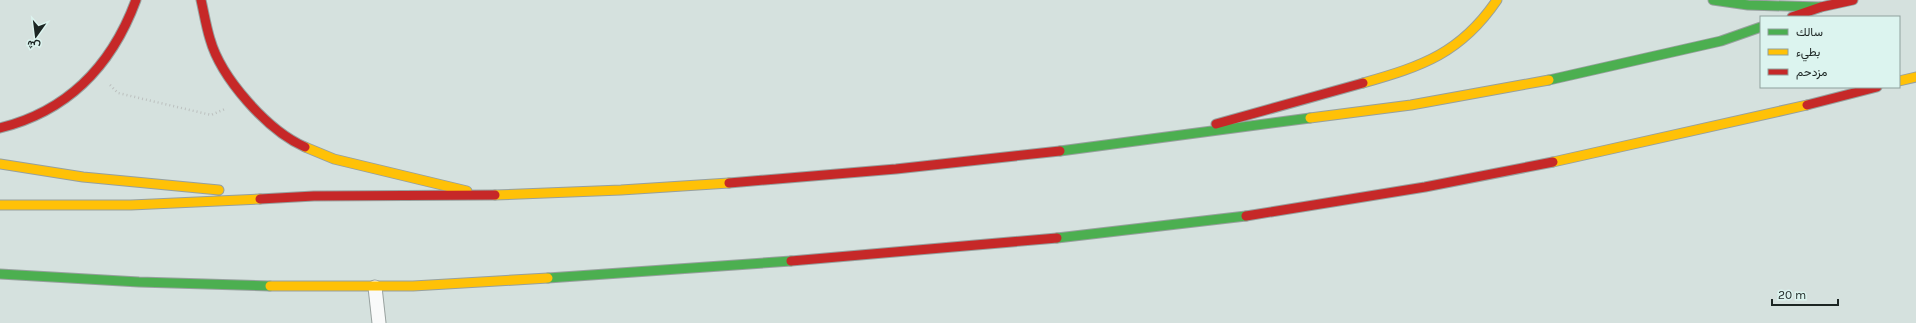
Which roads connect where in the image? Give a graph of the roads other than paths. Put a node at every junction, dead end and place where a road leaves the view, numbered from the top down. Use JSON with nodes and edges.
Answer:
{"nodes":[{"id":1,"x":136,"y":0,"type":"edge"},
{"id":2,"x":201,"y":0,"type":"edge"},
{"id":3,"x":1497,"y":0,"type":"edge"},
{"id":4,"x":1713,"y":0,"type":"edge"},
{"id":5,"x":1853,"y":0,"type":"edge"},
{"id":6,"x":1821,"y":7,"type":"junction"},
{"id":7,"x":1795,"y":16,"type":"edge"},
{"id":8,"x":1760,"y":27,"type":"edge"},
{"id":9,"x":1916,"y":77,"type":"edge"},
{"id":10,"x":1900,"y":81,"type":"edge"},
{"id":11,"x":1873,"y":88,"type":"edge"},
{"id":12,"x":0,"y":128,"type":"edge"},
{"id":13,"x":1169,"y":137,"type":"junction"},
{"id":14,"x":0,"y":164,"type":"edge"},
{"id":15,"x":484,"y":195,"type":"junction"},
{"id":16,"x":314,"y":196,"type":"junction"},
{"id":17,"x":0,"y":205,"type":"edge"},
{"id":18,"x":0,"y":274,"type":"edge"},
{"id":19,"x":375,"y":287,"type":"junction"},
{"id":20,"x":379,"y":323,"type":"edge"}],
"edges":[{"from":1,"to":12,"type":"main road"},
{"from":2,"to":15,"type":"main road"},
{"from":3,"to":13,"type":"main road"},
{"from":4,"to":6,"type":"main road"},
{"from":5,"to":6,"type":"main road"},
{"from":6,"to":7,"type":"main road"},
{"from":8,"to":13,"type":"main road"},
{"from":9,"to":10,"type":"main road"},
{"from":11,"to":19,"type":"main road"},
{"from":13,"to":15,"type":"main road"},
{"from":14,"to":16,"type":"main road"},
{"from":15,"to":16,"type":"main road"},
{"from":16,"to":17,"type":"main road"},
{"from":18,"to":19,"type":"main road"},
{"from":19,"to":20,"type":"lane"}]}
